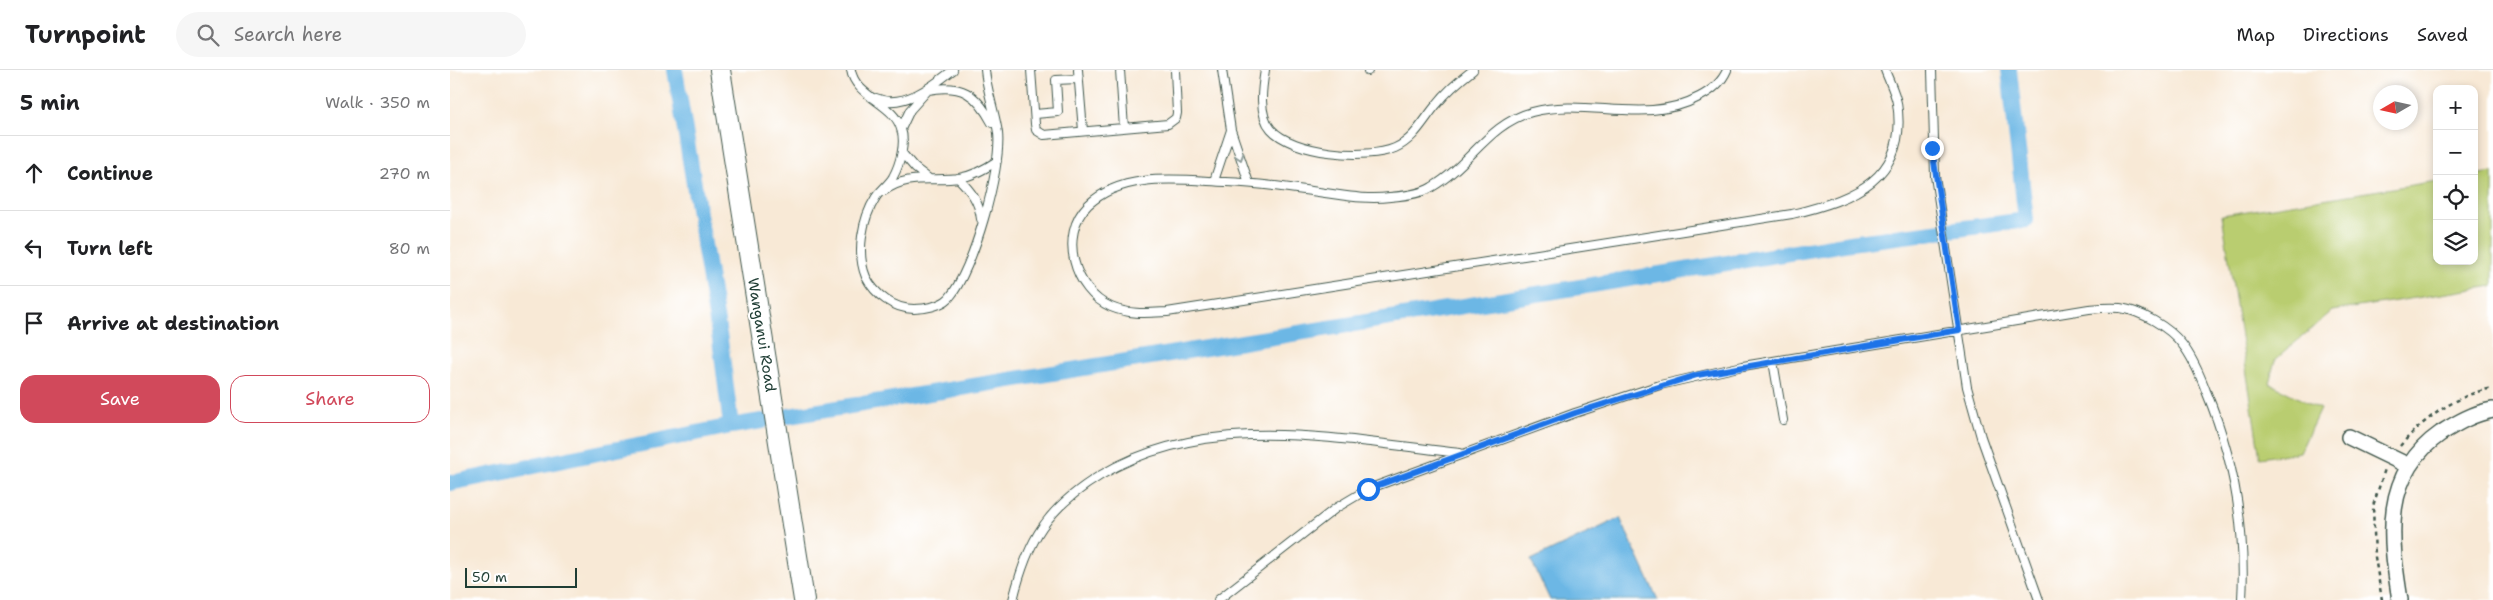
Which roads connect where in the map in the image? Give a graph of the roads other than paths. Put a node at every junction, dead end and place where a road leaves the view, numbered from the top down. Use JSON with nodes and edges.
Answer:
{"nodes":[{"id":1,"x":720,"y":70,"type":"edge"},
{"id":2,"x":851,"y":70,"type":"edge"},
{"id":3,"x":953,"y":70,"type":"edge"},
{"id":4,"x":986,"y":70,"type":"edge"},
{"id":5,"x":1031,"y":70,"type":"edge"},
{"id":6,"x":1078,"y":70,"type":"edge"},
{"id":7,"x":1120,"y":70,"type":"edge"},
{"id":8,"x":1175,"y":70,"type":"edge"},
{"id":9,"x":1222,"y":70,"type":"edge"},
{"id":10,"x":1265,"y":70,"type":"edge"},
{"id":11,"x":1473,"y":70,"type":"edge"},
{"id":12,"x":1727,"y":70,"type":"edge"},
{"id":13,"x":1886,"y":70,"type":"edge"},
{"id":14,"x":1932,"y":70,"type":"edge"},
{"id":15,"x":1078,"y":79,"type":"junction"},
{"id":16,"x":928,"y":90,"type":"junction"},
{"id":17,"x":866,"y":93,"type":"junction"},
{"id":18,"x":1035,"y":114,"type":"junction"},
{"id":19,"x":1124,"y":128,"type":"junction"},
{"id":20,"x":901,"y":129,"type":"junction"},
{"id":21,"x":1231,"y":130,"type":"junction"},
{"id":22,"x":1083,"y":131,"type":"junction"},
{"id":23,"x":998,"y":134,"type":"junction"},
{"id":24,"x":902,"y":153,"type":"junction"},
{"id":25,"x":997,"y":161,"type":"junction"},
{"id":26,"x":928,"y":178,"type":"junction"},
{"id":27,"x":958,"y":178,"type":"junction"},
{"id":28,"x":1214,"y":181,"type":"junction"},
{"id":29,"x":1249,"y":183,"type":"junction"},
{"id":30,"x":876,"y":198,"type":"junction"},
{"id":31,"x":982,"y":222,"type":"junction"},
{"id":32,"x":1959,"y":330,"type":"junction"},
{"id":33,"x":1773,"y":361,"type":"junction"},
{"id":34,"x":2493,"y":410,"type":"edge"},
{"id":35,"x":1783,"y":420,"type":"dead end"},
{"id":36,"x":2349,"y":437,"type":"dead end"},
{"id":37,"x":1463,"y":453,"type":"junction"},
{"id":38,"x":2409,"y":466,"type":"junction"},
{"id":39,"x":804,"y":600,"type":"edge"},
{"id":40,"x":1013,"y":600,"type":"edge"},
{"id":41,"x":1218,"y":600,"type":"edge"},
{"id":42,"x":2039,"y":600,"type":"edge"},
{"id":43,"x":2242,"y":600,"type":"edge"},
{"id":44,"x":2400,"y":600,"type":"edge"}],
"edges":[{"from":1,"to":39,"type":"street","name":"Wanganui Road"},
{"from":2,"to":17,"type":"lane"},
{"from":3,"to":16,"type":"lane"},
{"from":4,"to":23,"type":"lane"},
{"from":5,"to":18,"type":"lane"},
{"from":6,"to":15,"type":"lane"},
{"from":7,"to":19,"type":"lane"},
{"from":8,"to":19,"type":"lane"},
{"from":9,"to":21,"type":"lane"},
{"from":10,"to":11,"type":"lane"},
{"from":12,"to":29,"type":"lane"},
{"from":13,"to":28,"type":"lane"},
{"from":14,"to":32,"type":"lane"},
{"from":15,"to":18,"type":"lane"},
{"from":15,"to":22,"type":"lane"},
{"from":16,"to":17,"type":"lane"},
{"from":16,"to":20,"type":"lane"},
{"from":16,"to":23,"type":"lane"},
{"from":17,"to":20,"type":"lane"},
{"from":18,"to":22,"type":"lane"},
{"from":19,"to":22,"type":"lane"},
{"from":20,"to":24,"type":"lane"},
{"from":21,"to":28,"type":"lane"},
{"from":21,"to":29,"type":"lane","one_way":true},
{"from":23,"to":25,"type":"lane"},
{"from":24,"to":26,"type":"lane"},
{"from":24,"to":30,"type":"lane"},
{"from":25,"to":27,"type":"lane"},
{"from":25,"to":31,"type":"lane"},
{"from":26,"to":27,"type":"lane"},
{"from":26,"to":30,"type":"lane"},
{"from":27,"to":31,"type":"lane"},
{"from":28,"to":29,"type":"lane"},
{"from":30,"to":31,"type":"lane"},
{"from":32,"to":33,"type":"lane"},
{"from":32,"to":42,"type":"lane"},
{"from":32,"to":43,"type":"lane"},
{"from":33,"to":35,"type":"lane"},
{"from":33,"to":37,"type":"lane"},
{"from":34,"to":38,"type":"street"},
{"from":36,"to":38,"type":"street"},
{"from":37,"to":40,"type":"lane"},
{"from":37,"to":41,"type":"lane"},
{"from":38,"to":44,"type":"street"}]}
